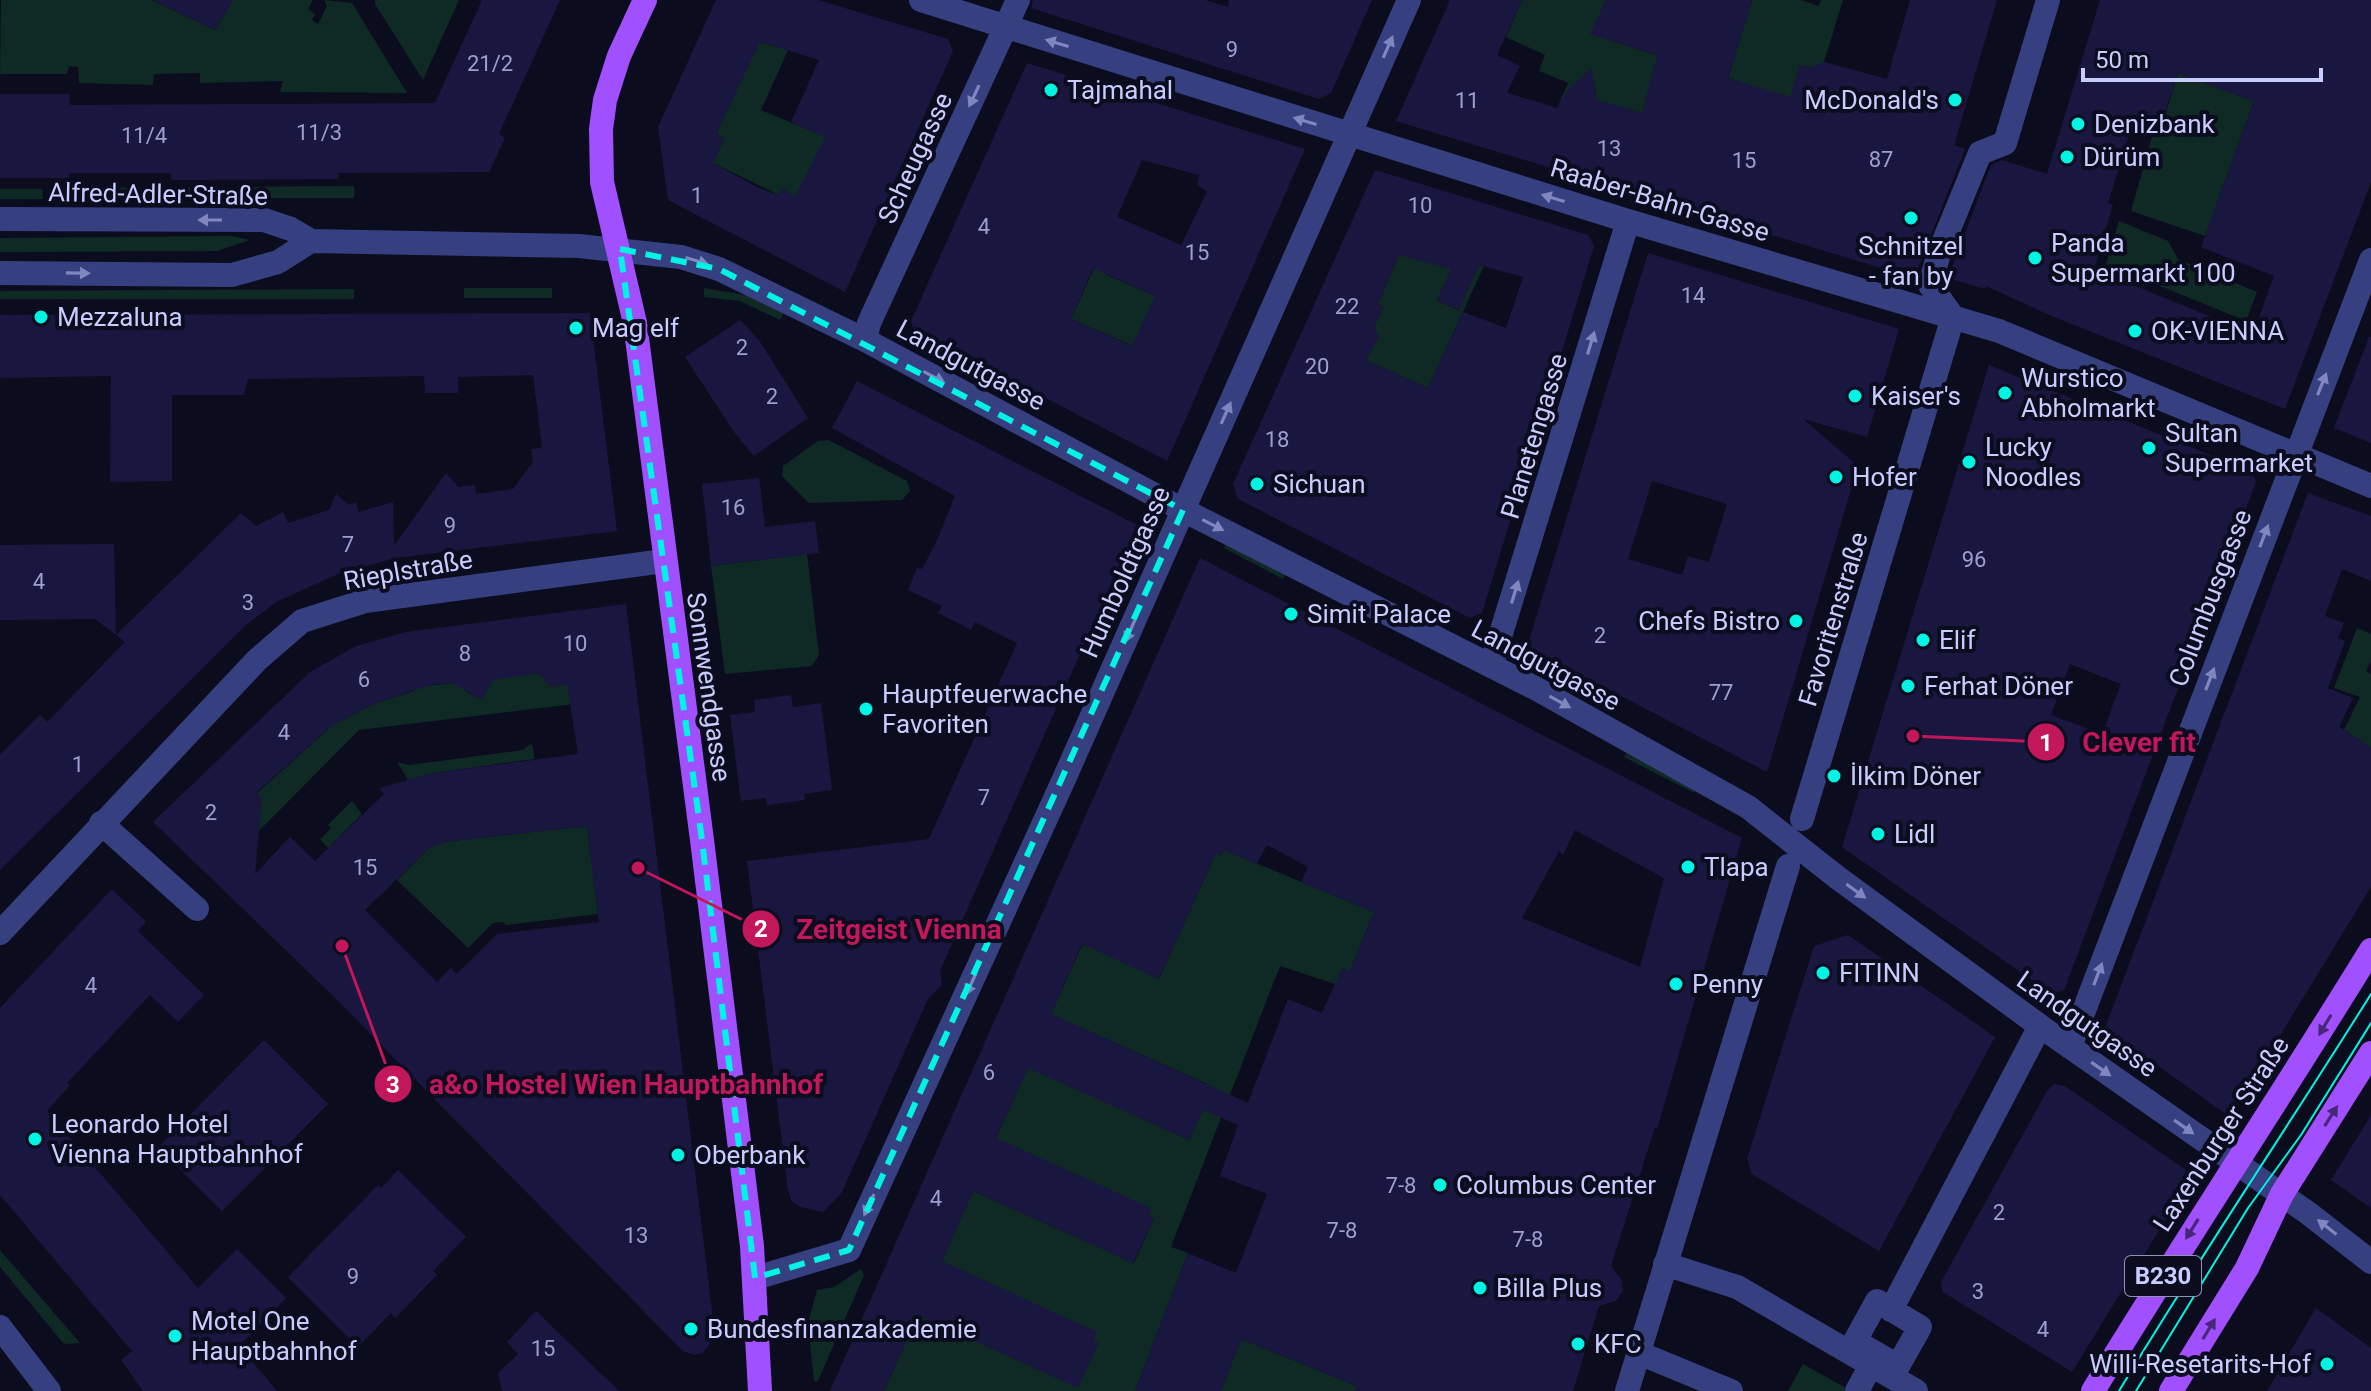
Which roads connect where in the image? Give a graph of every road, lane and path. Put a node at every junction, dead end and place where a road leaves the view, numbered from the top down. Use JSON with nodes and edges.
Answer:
{"nodes":[{"id":1,"x":645,"y":0,"type":"edge"},
{"id":2,"x":921,"y":0,"type":"edge"},
{"id":3,"x":1018,"y":0,"type":"edge"},
{"id":4,"x":1409,"y":0,"type":"edge"},
{"id":5,"x":2048,"y":0,"type":"edge"},
{"id":6,"x":1006,"y":27,"type":"junction"},
{"id":7,"x":1348,"y":135,"type":"junction"},
{"id":8,"x":0,"y":219,"type":"edge"},
{"id":9,"x":1628,"y":221,"type":"junction"},
{"id":10,"x":311,"y":241,"type":"junction"},
{"id":11,"x":620,"y":249,"type":"junction"},
{"id":12,"x":2371,"y":260,"type":"edge"},
{"id":13,"x":0,"y":273,"type":"edge"},
{"id":14,"x":1953,"y":317,"type":"junction"},
{"id":15,"x":865,"y":340,"type":"junction"},
{"id":16,"x":2294,"y":456,"type":"junction"},
{"id":17,"x":2371,"y":486,"type":"edge"},
{"id":18,"x":1183,"y":510,"type":"junction"},
{"id":19,"x":664,"y":561,"type":"junction"},
{"id":20,"x":1491,"y":666,"type":"junction"},
{"id":21,"x":1802,"y":819,"type":"dead end"},
{"id":22,"x":101,"y":823,"type":"junction"},
{"id":23,"x":1788,"y":866,"type":"dead end"},
{"id":24,"x":197,"y":909,"type":"dead end"},
{"id":25,"x":0,"y":933,"type":"edge"},
{"id":26,"x":2371,"y":950,"type":"edge"},
{"id":27,"x":2040,"y":1026,"type":"junction"},
{"id":28,"x":2070,"y":1047,"type":"junction"},
{"id":29,"x":2371,"y":1053,"type":"edge"},
{"id":30,"x":2236,"y":1164,"type":"junction"},
{"id":31,"x":2282,"y":1194,"type":"junction"},
{"id":32,"x":2371,"y":1262,"type":"edge"},
{"id":33,"x":1665,"y":1264,"type":"junction"},
{"id":34,"x":755,"y":1278,"type":"junction"},
{"id":35,"x":1891,"y":1310,"type":"junction"},
{"id":36,"x":0,"y":1327,"type":"edge"},
{"id":37,"x":1639,"y":1353,"type":"junction"},
{"id":38,"x":1874,"y":1359,"type":"junction"},
{"id":39,"x":49,"y":1391,"type":"edge"},
{"id":40,"x":760,"y":1391,"type":"edge"},
{"id":41,"x":1627,"y":1391,"type":"edge"},
{"id":42,"x":1731,"y":1391,"type":"edge"},
{"id":43,"x":1857,"y":1391,"type":"edge"},
{"id":44,"x":1916,"y":1391,"type":"edge"},
{"id":45,"x":2093,"y":1391,"type":"edge"},
{"id":46,"x":2171,"y":1391,"type":"edge"}],
"edges":[{"from":1,"to":11,"type":"main road","name":"Sonnwendgasse"},
{"from":2,"to":6,"type":"street","name":"Raaber-Bahn-Gasse"},
{"from":3,"to":6,"type":"street","name":"Scheugasse"},
{"from":7,"to":4,"type":"street","name":"Humboldtgasse","one_way":true},
{"from":5,"to":14,"type":"street"},
{"from":7,"to":6,"type":"street","name":"Raaber-Bahn-Gasse","one_way":true},
{"from":6,"to":15,"type":"street","name":"Scheugasse","one_way":true},
{"from":9,"to":7,"type":"street","name":"Raaber-Bahn-Gasse","one_way":true},
{"from":18,"to":7,"type":"street","name":"Humboldtgasse","one_way":true},
{"from":10,"to":8,"type":"street","name":"Alfred-Adler-Straße","one_way":true},
{"from":9,"to":14,"type":"street","name":"Raaber-Bahn-Gasse"},
{"from":20,"to":9,"type":"street","name":"Planetengasse","one_way":true},
{"from":10,"to":11,"type":"street","name":"Alfred-Adler-Straße"},
{"from":13,"to":10,"type":"street","one_way":true},
{"from":11,"to":15,"type":"street","name":"Landgutgasse","one_way":true},
{"from":11,"to":19,"type":"main road","name":"Sonnwendgasse"},
{"from":16,"to":12,"type":"street","name":"Columbusgasse","one_way":true},
{"from":14,"to":16,"type":"street","name":"Raaber-Bahn-Gasse"},
{"from":14,"to":21,"type":"street","name":"Favoritenstraße"},
{"from":15,"to":18,"type":"street","name":"Landgutgasse","one_way":true},
{"from":16,"to":17,"type":"street","name":"Raaber-Bahn-Gasse"},
{"from":28,"to":16,"type":"street","name":"Columbusgasse","one_way":true},
{"from":18,"to":20,"type":"street","name":"Landgutgasse","one_way":true},
{"from":18,"to":34,"type":"street","name":"Humboldtgasse","one_way":true},
{"from":19,"to":22,"type":"street","name":"Rieplstraße"},
{"from":19,"to":34,"type":"main road","name":"Sonnwendgasse"},
{"from":20,"to":27,"type":"street","name":"Landgutgasse","one_way":true},
{"from":22,"to":24,"type":"street"},
{"from":22,"to":25,"type":"street","name":"Rieplstraße"},
{"from":23,"to":33,"type":"street"},
{"from":26,"to":30,"type":"main road","name":"Laxenburger Straße","number":"B230","one_way":true},
{"from":27,"to":28,"type":"street","name":"Landgutgasse"},
{"from":27,"to":35,"type":"street"},
{"from":28,"to":30,"type":"street","name":"Landgutgasse","one_way":true},
{"from":31,"to":29,"type":"main road","number":"B230","one_way":true},
{"from":30,"to":31,"type":"street","name":"Landgutgasse"},
{"from":30,"to":45,"type":"main road","name":"Laxenburger Straße","number":"B230","one_way":true},
{"from":32,"to":31,"type":"street","name":"Landgutgasse","one_way":true},
{"from":46,"to":31,"type":"main road","number":"B230","one_way":true},
{"from":33,"to":37,"type":"street"},
{"from":33,"to":38,"type":"street"},
{"from":34,"to":40,"type":"main road","name":"Sonnwendgasse"},
{"from":35,"to":38,"type":"street"},
{"from":35,"to":38,"type":"street"},
{"from":36,"to":39,"type":"street"},
{"from":37,"to":41,"type":"street"},
{"from":37,"to":42,"type":"street"},
{"from":38,"to":43,"type":"street"},
{"from":38,"to":44,"type":"street"}]}
